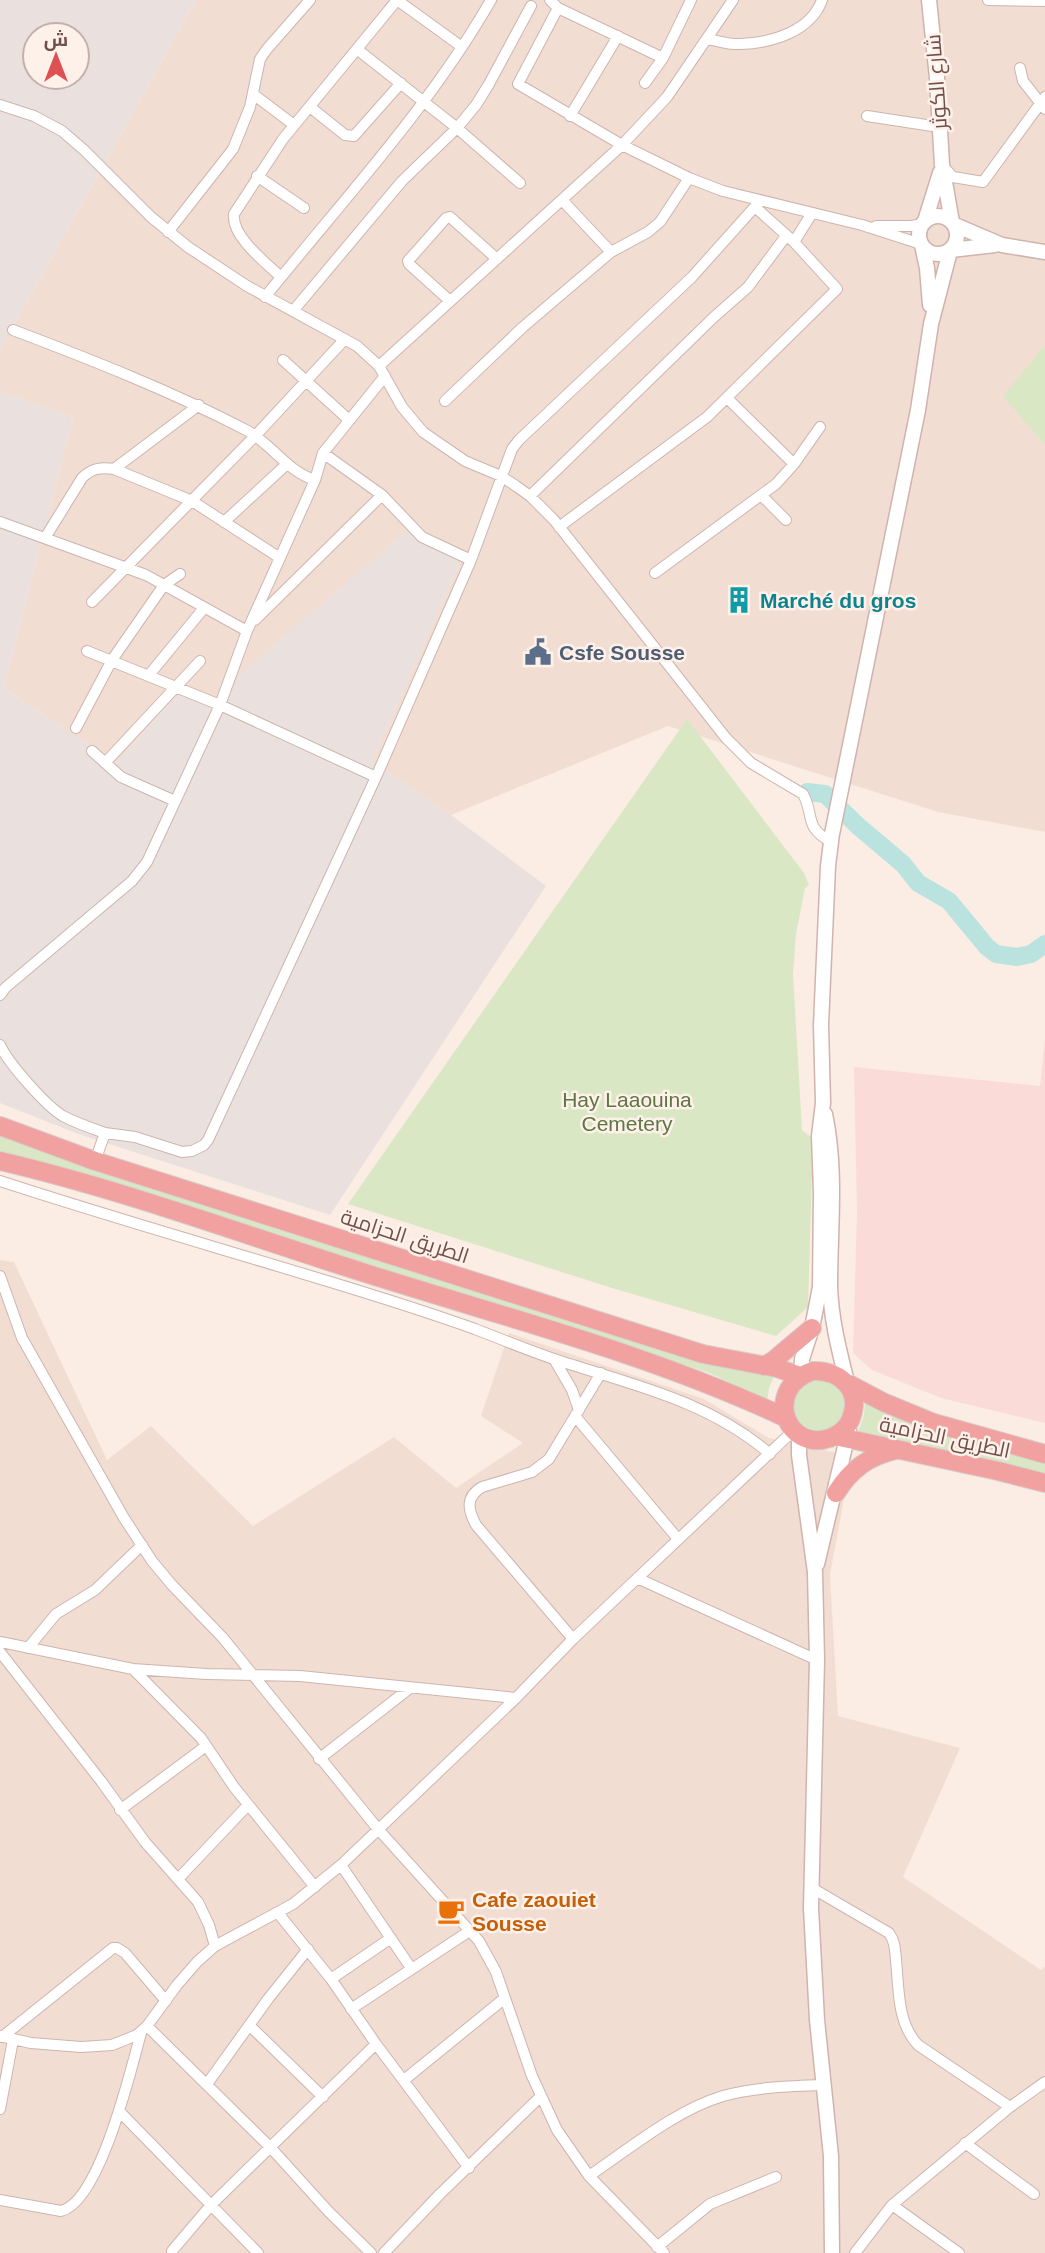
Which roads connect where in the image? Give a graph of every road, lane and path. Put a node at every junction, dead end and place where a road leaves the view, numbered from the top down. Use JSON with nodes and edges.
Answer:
{"nodes":[{"id":1,"x":310,"y":0,"type":"edge"},
{"id":2,"x":491,"y":0,"type":"edge"},
{"id":3,"x":550,"y":0,"type":"edge"},
{"id":4,"x":691,"y":0,"type":"edge"},
{"id":5,"x":733,"y":0,"type":"edge"},
{"id":6,"x":822,"y":0,"type":"edge"},
{"id":7,"x":929,"y":0,"type":"edge"},
{"id":8,"x":988,"y":0,"type":"edge"},
{"id":9,"x":1045,"y":1,"type":"edge"},
{"id":10,"x":531,"y":6,"type":"dead end"},
{"id":11,"x":558,"y":8,"type":"junction"},
{"id":12,"x":618,"y":36,"type":"junction"},
{"id":13,"x":708,"y":39,"type":"junction"},
{"id":14,"x":462,"y":47,"type":"junction"},
{"id":15,"x":358,"y":50,"type":"junction"},
{"id":16,"x":663,"y":58,"type":"junction"},
{"id":17,"x":1020,"y":68,"type":"dead end"},
{"id":18,"x":401,"y":83,"type":"junction"},
{"id":19,"x":645,"y":83,"type":"dead end"},
{"id":20,"x":253,"y":94,"type":"junction"},
{"id":21,"x":424,"y":102,"type":"junction"},
{"id":22,"x":1044,"y":103,"type":"edge"},
{"id":23,"x":0,"y":105,"type":"edge"},
{"id":24,"x":310,"y":107,"type":"junction"},
{"id":25,"x":570,"y":116,"type":"junction"},
{"id":26,"x":867,"y":116,"type":"dead end"},
{"id":27,"x":294,"y":125,"type":"junction"},
{"id":28,"x":939,"y":127,"type":"junction"},
{"id":29,"x":457,"y":128,"type":"junction"},
{"id":30,"x":622,"y":145,"type":"junction"},
{"id":31,"x":942,"y":164,"type":"junction"},
{"id":32,"x":257,"y":176,"type":"junction"},
{"id":33,"x":689,"y":178,"type":"junction"},
{"id":34,"x":520,"y":183,"type":"dead end"},
{"id":35,"x":562,"y":200,"type":"junction"},
{"id":36,"x":758,"y":204,"type":"junction"},
{"id":37,"x":304,"y":208,"type":"dead end"},
{"id":38,"x":812,"y":213,"type":"junction"},
{"id":39,"x":924,"y":222,"type":"junction"},
{"id":40,"x":954,"y":224,"type":"junction"},
{"id":41,"x":862,"y":225,"type":"junction"},
{"id":42,"x":168,"y":232,"type":"junction"},
{"id":43,"x":790,"y":239,"type":"junction"},
{"id":44,"x":922,"y":245,"type":"junction"},
{"id":45,"x":1002,"y":245,"type":"junction"},
{"id":46,"x":950,"y":250,"type":"junction"},
{"id":47,"x":611,"y":251,"type":"junction"},
{"id":48,"x":1045,"y":252,"type":"edge"},
{"id":49,"x":497,"y":259,"type":"junction"},
{"id":50,"x":281,"y":276,"type":"junction"},
{"id":51,"x":265,"y":296,"type":"junction"},
{"id":52,"x":450,"y":301,"type":"junction"},
{"id":53,"x":293,"y":311,"type":"junction"},
{"id":54,"x":931,"y":324,"type":"junction"},
{"id":55,"x":13,"y":330,"type":"dead end"},
{"id":56,"x":345,"y":339,"type":"junction"},
{"id":57,"x":283,"y":360,"type":"dead end"},
{"id":58,"x":379,"y":366,"type":"junction"},
{"id":59,"x":385,"y":376,"type":"junction"},
{"id":60,"x":305,"y":382,"type":"junction"},
{"id":61,"x":727,"y":398,"type":"junction"},
{"id":62,"x":445,"y":401,"type":"dead end"},
{"id":63,"x":199,"y":405,"type":"junction"},
{"id":64,"x":349,"y":420,"type":"junction"},
{"id":65,"x":820,"y":427,"type":"dead end"},
{"id":66,"x":256,"y":435,"type":"junction"},
{"id":67,"x":323,"y":453,"type":"junction"},
{"id":68,"x":287,"y":464,"type":"junction"},
{"id":69,"x":794,"y":464,"type":"junction"},
{"id":70,"x":114,"y":469,"type":"junction"},
{"id":71,"x":501,"y":476,"type":"junction"},
{"id":72,"x":315,"y":480,"type":"junction"},
{"id":73,"x":382,"y":495,"type":"junction"},
{"id":74,"x":761,"y":495,"type":"junction"},
{"id":75,"x":530,"y":496,"type":"junction"},
{"id":76,"x":192,"y":501,"type":"junction"},
{"id":77,"x":786,"y":520,"type":"dead end"},
{"id":78,"x":0,"y":522,"type":"edge"},
{"id":79,"x":224,"y":523,"type":"junction"},
{"id":80,"x":559,"y":527,"type":"junction"},
{"id":81,"x":45,"y":538,"type":"junction"},
{"id":82,"x":280,"y":558,"type":"junction"},
{"id":83,"x":471,"y":559,"type":"junction"},
{"id":84,"x":125,"y":567,"type":"junction"},
{"id":85,"x":655,"y":573,"type":"dead end"},
{"id":86,"x":180,"y":574,"type":"dead end"},
{"id":87,"x":164,"y":585,"type":"junction"},
{"id":88,"x":93,"y":602,"type":"dead end"},
{"id":89,"x":204,"y":608,"type":"junction"},
{"id":90,"x":248,"y":628,"type":"junction"},
{"id":91,"x":87,"y":651,"type":"dead end"},
{"id":92,"x":112,"y":660,"type":"junction"},
{"id":93,"x":200,"y":661,"type":"dead end"},
{"id":94,"x":149,"y":675,"type":"junction"},
{"id":95,"x":176,"y":687,"type":"junction"},
{"id":96,"x":219,"y":705,"type":"junction"},
{"id":97,"x":76,"y":728,"type":"dead end"},
{"id":98,"x":92,"y":751,"type":"dead end"},
{"id":99,"x":105,"y":763,"type":"junction"},
{"id":100,"x":376,"y":777,"type":"junction"},
{"id":101,"x":175,"y":801,"type":"junction"},
{"id":102,"x":832,"y":838,"type":"junction"},
{"id":103,"x":0,"y":995,"type":"edge"},
{"id":104,"x":0,"y":1045,"type":"edge"},
{"id":105,"x":823,"y":1103,"type":"junction"},
{"id":106,"x":0,"y":1126,"type":"edge"},
{"id":107,"x":105,"y":1133,"type":"junction"},
{"id":108,"x":0,"y":1161,"type":"edge"},
{"id":109,"x":95,"y":1161,"type":"junction"},
{"id":110,"x":0,"y":1181,"type":"edge"},
{"id":111,"x":0,"y":1276,"type":"edge"},
{"id":112,"x":812,"y":1328,"type":"junction"},
{"id":113,"x":554,"y":1359,"type":"junction"},
{"id":114,"x":764,"y":1366,"type":"junction"},
{"id":115,"x":601,"y":1373,"type":"junction"},
{"id":116,"x":800,"y":1375,"type":"junction"},
{"id":117,"x":848,"y":1383,"type":"junction"},
{"id":118,"x":577,"y":1413,"type":"junction"},
{"id":119,"x":793,"y":1427,"type":"junction"},
{"id":120,"x":841,"y":1438,"type":"junction"},
{"id":121,"x":899,"y":1449,"type":"junction"},
{"id":122,"x":770,"y":1454,"type":"junction"},
{"id":123,"x":1045,"y":1454,"type":"edge"},
{"id":124,"x":1045,"y":1483,"type":"edge"},
{"id":125,"x":836,"y":1493,"type":"junction"},
{"id":126,"x":678,"y":1539,"type":"junction"},
{"id":127,"x":142,"y":1545,"type":"junction"},
{"id":128,"x":815,"y":1572,"type":"junction"},
{"id":129,"x":637,"y":1578,"type":"junction"},
{"id":130,"x":573,"y":1639,"type":"junction"},
{"id":131,"x":0,"y":1642,"type":"edge"},
{"id":132,"x":28,"y":1648,"type":"junction"},
{"id":133,"x":0,"y":1652,"type":"edge"},
{"id":134,"x":817,"y":1660,"type":"junction"},
{"id":135,"x":133,"y":1669,"type":"junction"},
{"id":136,"x":252,"y":1676,"type":"junction"},
{"id":137,"x":410,"y":1688,"type":"junction"},
{"id":138,"x":516,"y":1698,"type":"junction"},
{"id":139,"x":206,"y":1745,"type":"junction"},
{"id":140,"x":319,"y":1759,"type":"junction"},
{"id":141,"x":248,"y":1805,"type":"junction"},
{"id":142,"x":120,"y":1810,"type":"junction"},
{"id":143,"x":378,"y":1829,"type":"junction"},
{"id":144,"x":341,"y":1865,"type":"junction"},
{"id":145,"x":178,"y":1878,"type":"junction"},
{"id":146,"x":315,"y":1887,"type":"junction"},
{"id":147,"x":812,"y":1888,"type":"junction"},
{"id":148,"x":278,"y":1913,"type":"junction"},
{"id":149,"x":471,"y":1930,"type":"junction"},
{"id":150,"x":391,"y":1938,"type":"junction"},
{"id":151,"x":215,"y":1946,"type":"junction"},
{"id":152,"x":308,"y":1949,"type":"junction"},
{"id":153,"x":411,"y":1968,"type":"junction"},
{"id":154,"x":331,"y":1979,"type":"junction"},
{"id":155,"x":505,"y":1998,"type":"junction"},
{"id":156,"x":166,"y":2001,"type":"junction"},
{"id":157,"x":351,"y":2009,"type":"junction"},
{"id":158,"x":250,"y":2025,"type":"junction"},
{"id":159,"x":144,"y":2029,"type":"junction"},
{"id":160,"x":5,"y":2038,"type":"edge"},
{"id":161,"x":376,"y":2044,"type":"junction"},
{"id":162,"x":404,"y":2080,"type":"junction"},
{"id":163,"x":1045,"y":2082,"type":"edge"},
{"id":164,"x":207,"y":2084,"type":"junction"},
{"id":165,"x":824,"y":2085,"type":"junction"},
{"id":166,"x":323,"y":2096,"type":"junction"},
{"id":167,"x":540,"y":2097,"type":"junction"},
{"id":168,"x":1010,"y":2107,"type":"junction"},
{"id":169,"x":0,"y":2109,"type":"edge"},
{"id":170,"x":120,"y":2111,"type":"junction"},
{"id":171,"x":965,"y":2143,"type":"junction"},
{"id":172,"x":271,"y":2148,"type":"junction"},
{"id":173,"x":469,"y":2168,"type":"junction"},
{"id":174,"x":589,"y":2176,"type":"junction"},
{"id":175,"x":776,"y":2177,"type":"dead end"},
{"id":176,"x":1034,"y":2194,"type":"dead end"},
{"id":177,"x":0,"y":2200,"type":"edge"},
{"id":178,"x":211,"y":2205,"type":"junction"},
{"id":179,"x":892,"y":2205,"type":"junction"},
{"id":180,"x":661,"y":2250,"type":"edge"},
{"id":181,"x":172,"y":2251,"type":"edge"},
{"id":182,"x":258,"y":2253,"type":"edge"},
{"id":183,"x":371,"y":2253,"type":"edge"},
{"id":184,"x":384,"y":2253,"type":"edge"},
{"id":185,"x":832,"y":2253,"type":"edge"},
{"id":186,"x":855,"y":2253,"type":"edge"},
{"id":187,"x":959,"y":2253,"type":"edge"}],
"edges":[{"from":1,"to":20,"type":"street"},
{"from":2,"to":14,"type":"street"},
{"from":3,"to":11,"type":"street"},
{"from":4,"to":16,"type":"street"},
{"from":5,"to":13,"type":"street"},
{"from":6,"to":13,"type":"street"},
{"from":7,"to":28,"type":"main road","name":"شارع الكوثر"},
{"from":8,"to":9,"type":"street"},
{"from":10,"to":29,"type":"street"},
{"from":11,"to":12,"type":"street"},
{"from":11,"to":25,"type":"street"},
{"from":12,"to":16,"type":"street"},
{"from":12,"to":25,"type":"street"},
{"from":13,"to":30,"type":"street"},
{"from":14,"to":15,"type":"street"},
{"from":14,"to":21,"type":"street"},
{"from":15,"to":18,"type":"street"},
{"from":15,"to":24,"type":"street"},
{"from":16,"to":19,"type":"street"},
{"from":17,"to":22,"type":"street"},
{"from":18,"to":21,"type":"street"},
{"from":18,"to":24,"type":"street"},
{"from":20,"to":27,"type":"street"},
{"from":20,"to":42,"type":"street"},
{"from":21,"to":29,"type":"street"},
{"from":21,"to":50,"type":"street"},
{"from":22,"to":31,"type":"street"},
{"from":23,"to":42,"type":"street"},
{"from":24,"to":27,"type":"street"},
{"from":25,"to":30,"type":"street"},
{"from":26,"to":28,"type":"street"},
{"from":27,"to":32,"type":"street"},
{"from":28,"to":31,"type":"main road","name":"شارع الكوثر"},
{"from":29,"to":34,"type":"street"},
{"from":29,"to":53,"type":"street"},
{"from":30,"to":33,"type":"street"},
{"from":30,"to":35,"type":"street"},
{"from":31,"to":39,"type":"main road"},
{"from":31,"to":40,"type":"main road"},
{"from":32,"to":37,"type":"street"},
{"from":32,"to":50,"type":"street"},
{"from":33,"to":36,"type":"street"},
{"from":33,"to":47,"type":"street"},
{"from":35,"to":47,"type":"street"},
{"from":35,"to":49,"type":"street"},
{"from":36,"to":38,"type":"street"},
{"from":36,"to":43,"type":"street"},
{"from":36,"to":71,"type":"street"},
{"from":38,"to":41,"type":"street"},
{"from":38,"to":43,"type":"street"},
{"from":39,"to":40,"type":"main road"},
{"from":39,"to":41,"type":"street"},
{"from":39,"to":44,"type":"main road"},
{"from":40,"to":45,"type":"main road"},
{"from":40,"to":46,"type":"main road"},
{"from":41,"to":44,"type":"street"},
{"from":42,"to":51,"type":"street"},
{"from":43,"to":61,"type":"street"},
{"from":43,"to":75,"type":"street"},
{"from":44,"to":46,"type":"main road"},
{"from":44,"to":54,"type":"main road"},
{"from":45,"to":46,"type":"main road"},
{"from":45,"to":48,"type":"main road"},
{"from":46,"to":54,"type":"main road"},
{"from":47,"to":62,"type":"street"},
{"from":49,"to":52,"type":"street"},
{"from":49,"to":52,"type":"street"},
{"from":50,"to":51,"type":"street"},
{"from":51,"to":53,"type":"street"},
{"from":52,"to":58,"type":"street"},
{"from":53,"to":56,"type":"street"},
{"from":54,"to":102,"type":"main road"},
{"from":55,"to":63,"type":"street"},
{"from":56,"to":58,"type":"street"},
{"from":56,"to":60,"type":"street"},
{"from":57,"to":60,"type":"street"},
{"from":58,"to":59,"type":"street"},
{"from":59,"to":64,"type":"street"},
{"from":59,"to":71,"type":"street"},
{"from":60,"to":64,"type":"street"},
{"from":60,"to":66,"type":"street"},
{"from":61,"to":69,"type":"street"},
{"from":61,"to":80,"type":"street"},
{"from":63,"to":66,"type":"street"},
{"from":63,"to":70,"type":"street"},
{"from":64,"to":67,"type":"street"},
{"from":65,"to":69,"type":"street"},
{"from":66,"to":68,"type":"street"},
{"from":66,"to":76,"type":"street"},
{"from":67,"to":72,"type":"street"},
{"from":67,"to":73,"type":"street"},
{"from":68,"to":72,"type":"street"},
{"from":68,"to":79,"type":"street"},
{"from":69,"to":74,"type":"street"},
{"from":70,"to":76,"type":"street"},
{"from":70,"to":81,"type":"street"},
{"from":71,"to":75,"type":"street"},
{"from":71,"to":83,"type":"street"},
{"from":72,"to":82,"type":"street"},
{"from":73,"to":83,"type":"street"},
{"from":73,"to":90,"type":"street"},
{"from":74,"to":77,"type":"street"},
{"from":74,"to":85,"type":"street"},
{"from":75,"to":80,"type":"street"},
{"from":76,"to":79,"type":"street"},
{"from":76,"to":84,"type":"street"},
{"from":78,"to":81,"type":"street"},
{"from":79,"to":82,"type":"street"},
{"from":80,"to":102,"type":"street"},
{"from":81,"to":84,"type":"street"},
{"from":82,"to":90,"type":"street"},
{"from":83,"to":100,"type":"street"},
{"from":84,"to":87,"type":"street"},
{"from":84,"to":88,"type":"street"},
{"from":86,"to":87,"type":"street"},
{"from":87,"to":89,"type":"street"},
{"from":87,"to":92,"type":"street"},
{"from":89,"to":90,"type":"street"},
{"from":89,"to":94,"type":"street"},
{"from":90,"to":96,"type":"street"},
{"from":91,"to":92,"type":"street"},
{"from":92,"to":94,"type":"street"},
{"from":92,"to":97,"type":"street"},
{"from":93,"to":95,"type":"street"},
{"from":94,"to":95,"type":"street"},
{"from":95,"to":96,"type":"street"},
{"from":95,"to":99,"type":"street"},
{"from":96,"to":100,"type":"street"},
{"from":96,"to":101,"type":"street"},
{"from":98,"to":99,"type":"street"},
{"from":99,"to":101,"type":"street"},
{"from":100,"to":107,"type":"street"},
{"from":101,"to":103,"type":"street"},
{"from":102,"to":105,"type":"main road"},
{"from":104,"to":107,"type":"street"},
{"from":105,"to":112,"type":"main road"},
{"from":105,"to":117,"type":"main road"},
{"from":106,"to":109,"type":"highway","name":"الطريق الحزامية"},
{"from":107,"to":109,"type":"street"},
{"from":108,"to":119,"type":"highway","name":"الطريق الحزامية"},
{"from":109,"to":114,"type":"highway","name":"الطريق الحزامية"},
{"from":110,"to":113,"type":"street"},
{"from":111,"to":127,"type":"street"},
{"from":112,"to":114,"type":"highway"},
{"from":112,"to":116,"type":"main road"},
{"from":113,"to":115,"type":"street"},
{"from":113,"to":118,"type":"street"},
{"from":114,"to":116,"type":"highway","name":"الطريق الحزامية"},
{"from":115,"to":118,"type":"street"},
{"from":115,"to":122,"type":"street"},
{"from":116,"to":117,"type":"highway","name":"الطريق الحزامية"},
{"from":116,"to":119,"type":"highway"},
{"from":117,"to":120,"type":"highway","name":"الطريق الحزامية"},
{"from":117,"to":123,"type":"highway","name":"الطريق الحزامية"},
{"from":118,"to":126,"type":"street"},
{"from":118,"to":130,"type":"street"},
{"from":119,"to":120,"type":"highway","name":"الطريق الحزامية"},
{"from":119,"to":122,"type":"street"},
{"from":119,"to":128,"type":"main road"},
{"from":120,"to":121,"type":"highway","name":"الطريق الحزامية"},
{"from":120,"to":125,"type":"main road"},
{"from":121,"to":124,"type":"highway","name":"الطريق الحزامية"},
{"from":121,"to":125,"type":"highway"},
{"from":122,"to":126,"type":"street"},
{"from":125,"to":128,"type":"main road"},
{"from":126,"to":129,"type":"street"},
{"from":127,"to":132,"type":"street"},
{"from":127,"to":136,"type":"street"},
{"from":128,"to":134,"type":"main road"},
{"from":129,"to":130,"type":"street"},
{"from":129,"to":134,"type":"street"},
{"from":130,"to":138,"type":"street"},
{"from":131,"to":132,"type":"street"},
{"from":132,"to":135,"type":"street"},
{"from":133,"to":142,"type":"street"},
{"from":134,"to":147,"type":"main road"},
{"from":135,"to":136,"type":"street"},
{"from":135,"to":139,"type":"street"},
{"from":136,"to":137,"type":"street"},
{"from":136,"to":140,"type":"street"},
{"from":137,"to":138,"type":"street"},
{"from":137,"to":140,"type":"street"},
{"from":138,"to":143,"type":"street"},
{"from":139,"to":141,"type":"street"},
{"from":139,"to":142,"type":"street"},
{"from":140,"to":143,"type":"street"},
{"from":141,"to":145,"type":"street"},
{"from":141,"to":146,"type":"street"},
{"from":142,"to":145,"type":"street"},
{"from":143,"to":144,"type":"street"},
{"from":143,"to":149,"type":"street"},
{"from":144,"to":146,"type":"street"},
{"from":144,"to":150,"type":"street"},
{"from":145,"to":151,"type":"street"},
{"from":146,"to":148,"type":"street"},
{"from":147,"to":165,"type":"main road"},
{"from":147,"to":168,"type":"street"},
{"from":148,"to":151,"type":"street"},
{"from":148,"to":152,"type":"street"},
{"from":149,"to":153,"type":"street"},
{"from":149,"to":155,"type":"street"},
{"from":150,"to":153,"type":"street"},
{"from":150,"to":154,"type":"street"},
{"from":151,"to":156,"type":"street"},
{"from":152,"to":154,"type":"street"},
{"from":152,"to":158,"type":"street"},
{"from":153,"to":157,"type":"street"},
{"from":154,"to":157,"type":"street"},
{"from":155,"to":162,"type":"street"},
{"from":155,"to":167,"type":"street"},
{"from":156,"to":159,"type":"street"},
{"from":156,"to":160,"type":"street"},
{"from":157,"to":161,"type":"street"},
{"from":158,"to":164,"type":"street"},
{"from":158,"to":166,"type":"street"},
{"from":159,"to":160,"type":"street"},
{"from":159,"to":164,"type":"street"},
{"from":159,"to":170,"type":"street"},
{"from":160,"to":169,"type":"street"},
{"from":161,"to":162,"type":"street"},
{"from":161,"to":166,"type":"street"},
{"from":162,"to":173,"type":"street"},
{"from":163,"to":168,"type":"street"},
{"from":164,"to":172,"type":"street"},
{"from":165,"to":174,"type":"street"},
{"from":165,"to":185,"type":"main road"},
{"from":166,"to":172,"type":"street"},
{"from":167,"to":173,"type":"street"},
{"from":167,"to":174,"type":"street"},
{"from":168,"to":171,"type":"street"},
{"from":170,"to":177,"type":"street"},
{"from":170,"to":178,"type":"street"},
{"from":171,"to":176,"type":"street"},
{"from":171,"to":179,"type":"street"},
{"from":172,"to":178,"type":"street"},
{"from":172,"to":183,"type":"street"},
{"from":173,"to":184,"type":"street"},
{"from":174,"to":180,"type":"street"},
{"from":175,"to":180,"type":"street"},
{"from":178,"to":181,"type":"street"},
{"from":178,"to":182,"type":"street"},
{"from":179,"to":186,"type":"street"},
{"from":179,"to":187,"type":"street"}]}
